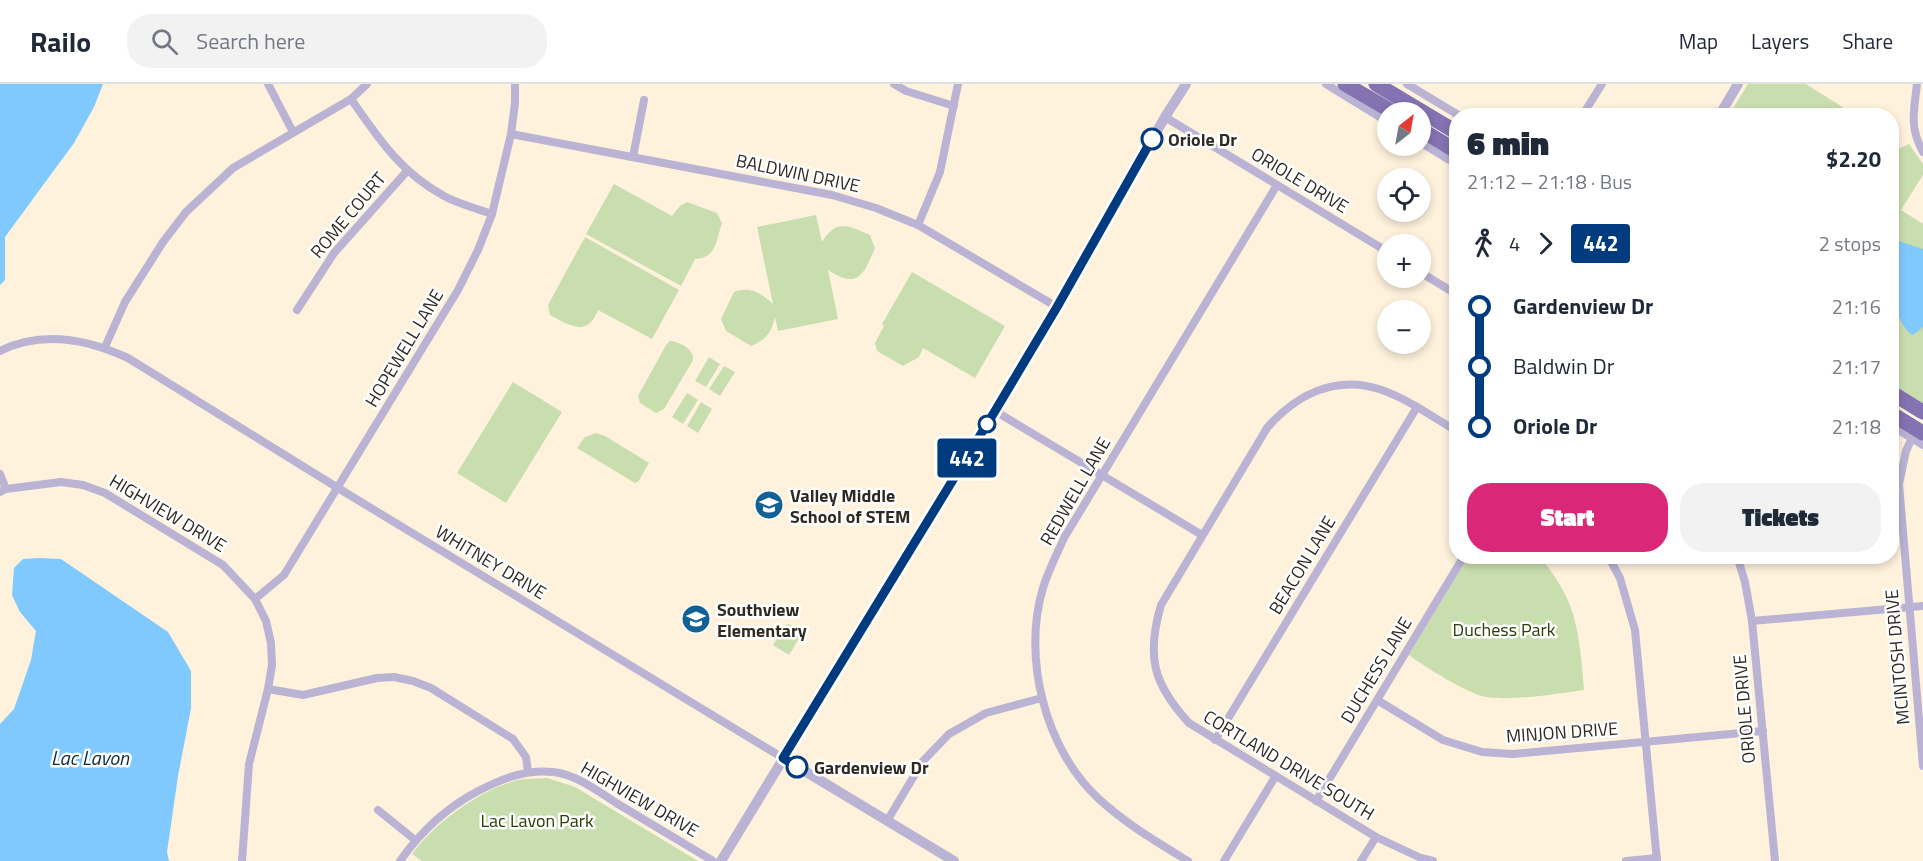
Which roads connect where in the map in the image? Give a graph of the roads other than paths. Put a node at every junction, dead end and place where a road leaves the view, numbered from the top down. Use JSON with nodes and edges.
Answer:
{"nodes":[{"id":1,"x":268,"y":84,"type":"edge"},
{"id":2,"x":367,"y":84,"type":"edge"},
{"id":3,"x":514,"y":84,"type":"edge"},
{"id":4,"x":894,"y":84,"type":"edge"},
{"id":5,"x":958,"y":84,"type":"edge"},
{"id":6,"x":1186,"y":84,"type":"edge"},
{"id":7,"x":1326,"y":84,"type":"edge"},
{"id":8,"x":1345,"y":84,"type":"edge"},
{"id":9,"x":1376,"y":84,"type":"edge"},
{"id":10,"x":1407,"y":84,"type":"edge"},
{"id":11,"x":1602,"y":84,"type":"edge"},
{"id":12,"x":1738,"y":84,"type":"edge"},
{"id":13,"x":1917,"y":84,"type":"edge"},
{"id":14,"x":351,"y":99,"type":"junction"},
{"id":15,"x":644,"y":100,"type":"dead end"},
{"id":16,"x":1377,"y":103,"type":"edge"},
{"id":17,"x":954,"y":106,"type":"junction"},
{"id":18,"x":1587,"y":108,"type":"edge"},
{"id":19,"x":1724,"y":108,"type":"edge"},
{"id":20,"x":1449,"y":109,"type":"edge"},
{"id":21,"x":1377,"y":115,"type":"edge"},
{"id":22,"x":1165,"y":117,"type":"junction"},
{"id":23,"x":1449,"y":128,"type":"edge"},
{"id":24,"x":293,"y":132,"type":"junction"},
{"id":25,"x":511,"y":135,"type":"junction"},
{"id":26,"x":1431,"y":136,"type":"edge"},
{"id":27,"x":1449,"y":147,"type":"edge"},
{"id":28,"x":1431,"y":149,"type":"edge"},
{"id":29,"x":1923,"y":152,"type":"edge"},
{"id":30,"x":633,"y":157,"type":"junction"},
{"id":31,"x":1449,"y":160,"type":"edge"},
{"id":32,"x":407,"y":171,"type":"junction"},
{"id":33,"x":1276,"y":185,"type":"junction"},
{"id":34,"x":492,"y":214,"type":"junction"},
{"id":35,"x":918,"y":225,"type":"junction"},
{"id":36,"x":1377,"y":245,"type":"edge"},
{"id":37,"x":1431,"y":279,"type":"edge"},
{"id":38,"x":1449,"y":290,"type":"edge"},
{"id":39,"x":1057,"y":307,"type":"junction"},
{"id":40,"x":297,"y":310,"type":"dead end"},
{"id":41,"x":105,"y":347,"type":"junction"},
{"id":42,"x":0,"y":351,"type":"edge"},
{"id":43,"x":1899,"y":397,"type":"edge"},
{"id":44,"x":1417,"y":407,"type":"junction"},
{"id":45,"x":995,"y":411,"type":"junction"},
{"id":46,"x":1923,"y":412,"type":"edge"},
{"id":47,"x":1899,"y":420,"type":"edge"},
{"id":48,"x":1449,"y":427,"type":"edge"},
{"id":49,"x":1899,"y":429,"type":"edge"},
{"id":50,"x":1917,"y":436,"type":"edge"},
{"id":51,"x":1923,"y":445,"type":"edge"},
{"id":52,"x":0,"y":474,"type":"edge"},
{"id":53,"x":1102,"y":474,"type":"junction"},
{"id":54,"x":338,"y":488,"type":"junction"},
{"id":55,"x":3,"y":491,"type":"edge"},
{"id":56,"x":1202,"y":535,"type":"junction"},
{"id":57,"x":1459,"y":564,"type":"edge"},
{"id":58,"x":1612,"y":564,"type":"edge"},
{"id":59,"x":1739,"y":564,"type":"edge"},
{"id":60,"x":255,"y":599,"type":"junction"},
{"id":61,"x":1923,"y":606,"type":"edge"},
{"id":62,"x":1908,"y":607,"type":"junction"},
{"id":63,"x":1752,"y":621,"type":"junction"},
{"id":64,"x":268,"y":689,"type":"junction"},
{"id":65,"x":1042,"y":698,"type":"junction"},
{"id":66,"x":1377,"y":700,"type":"junction"},
{"id":67,"x":1762,"y":731,"type":"junction"},
{"id":68,"x":1215,"y":740,"type":"junction"},
{"id":69,"x":1646,"y":741,"type":"junction"},
{"id":70,"x":783,"y":758,"type":"junction"},
{"id":71,"x":1923,"y":764,"type":"edge"},
{"id":72,"x":528,"y":772,"type":"junction"},
{"id":73,"x":1275,"y":777,"type":"junction"},
{"id":74,"x":1316,"y":801,"type":"junction"},
{"id":75,"x":378,"y":810,"type":"dead end"},
{"id":76,"x":887,"y":821,"type":"junction"},
{"id":77,"x":1376,"y":837,"type":"junction"},
{"id":78,"x":415,"y":840,"type":"junction"},
{"id":79,"x":1657,"y":860,"type":"edge"},
{"id":80,"x":242,"y":861,"type":"edge"},
{"id":81,"x":400,"y":861,"type":"edge"},
{"id":82,"x":713,"y":861,"type":"edge"},
{"id":83,"x":721,"y":861,"type":"edge"},
{"id":84,"x":954,"y":861,"type":"edge"},
{"id":85,"x":1188,"y":861,"type":"edge"},
{"id":86,"x":1224,"y":861,"type":"edge"},
{"id":87,"x":1361,"y":861,"type":"edge"},
{"id":88,"x":1433,"y":861,"type":"edge"},
{"id":89,"x":1626,"y":861,"type":"edge"},
{"id":90,"x":1775,"y":861,"type":"edge"}],
"edges":[{"from":1,"to":24,"type":"street"},
{"from":2,"to":14,"type":"street"},
{"from":3,"to":25,"type":"street","name":"HOPEWELL LANE"},
{"from":4,"to":17,"type":"street"},
{"from":5,"to":17,"type":"street"},
{"from":6,"to":22,"type":"street"},
{"from":7,"to":21,"type":"street"},
{"from":8,"to":16,"type":"highway"},
{"from":9,"to":23,"type":"highway"},
{"from":10,"to":20,"type":"street"},
{"from":11,"to":18,"type":"street"},
{"from":12,"to":19,"type":"street"},
{"from":13,"to":29,"type":"street"},
{"from":14,"to":24,"type":"street"},
{"from":14,"to":32,"type":"street"},
{"from":15,"to":30,"type":"street"},
{"from":17,"to":35,"type":"street"},
{"from":22,"to":33,"type":"street","name":"ORIOLE DRIVE"},
{"from":22,"to":39,"type":"street"},
{"from":24,"to":41,"type":"street"},
{"from":25,"to":30,"type":"street","name":"BALDWIN DRIVE"},
{"from":25,"to":34,"type":"street","name":"HOPEWELL LANE"},
{"from":26,"to":27,"type":"highway"},
{"from":28,"to":31,"type":"street"},
{"from":30,"to":35,"type":"street","name":"BALDWIN DRIVE"},
{"from":32,"to":34,"type":"street"},
{"from":32,"to":40,"type":"street","name":"ROME COURT"},
{"from":33,"to":36,"type":"street","name":"ORIOLE DRIVE"},
{"from":33,"to":53,"type":"street","name":"REDWELL LANE"},
{"from":34,"to":54,"type":"street","name":"HOPEWELL LANE"},
{"from":35,"to":39,"type":"street","name":"BALDWIN DRIVE"},
{"from":37,"to":38,"type":"street"},
{"from":39,"to":45,"type":"street"},
{"from":41,"to":42,"type":"street","name":"WHITNEY DRIVE"},
{"from":41,"to":54,"type":"street","name":"WHITNEY DRIVE"},
{"from":43,"to":46,"type":"highway"},
{"from":44,"to":48,"type":"street","name":"CORTLAND DRIVE SOUTH"},
{"from":44,"to":56,"type":"street","name":"CORTLAND DRIVE SOUTH"},
{"from":44,"to":68,"type":"street","name":"BEACON LANE"},
{"from":45,"to":53,"type":"street"},
{"from":45,"to":70,"type":"street"},
{"from":47,"to":50,"type":"highway"},
{"from":49,"to":50,"type":"street"},
{"from":50,"to":51,"type":"street"},
{"from":50,"to":62,"type":"street","name":"MCINTOSH DRIVE"},
{"from":52,"to":55,"type":"street"},
{"from":53,"to":56,"type":"street"},
{"from":53,"to":65,"type":"street","name":"REDWELL LANE"},
{"from":54,"to":60,"type":"street","name":"HOPEWELL LANE"},
{"from":54,"to":70,"type":"street","name":"WHITNEY DRIVE"},
{"from":55,"to":60,"type":"street","name":"HIGHVIEW DRIVE"},
{"from":56,"to":68,"type":"street","name":"CORTLAND DRIVE SOUTH"},
{"from":57,"to":66,"type":"street","name":"DUCHESS LANE"},
{"from":58,"to":69,"type":"street"},
{"from":59,"to":63,"type":"street","name":"ORIOLE DRIVE"},
{"from":60,"to":64,"type":"street","name":"HIGHVIEW DRIVE"},
{"from":61,"to":62,"type":"street"},
{"from":62,"to":63,"type":"street"},
{"from":62,"to":71,"type":"street","name":"MCINTOSH DRIVE"},
{"from":63,"to":67,"type":"street","name":"ORIOLE DRIVE"},
{"from":64,"to":72,"type":"street"},
{"from":64,"to":80,"type":"street","name":"HIGHVIEW DRIVE"},
{"from":65,"to":76,"type":"street"},
{"from":65,"to":85,"type":"street","name":"REDWELL LANE"},
{"from":66,"to":69,"type":"street","name":"MINJON DRIVE"},
{"from":66,"to":74,"type":"street","name":"DUCHESS LANE"},
{"from":67,"to":69,"type":"street","name":"MINJON DRIVE"},
{"from":67,"to":90,"type":"street","name":"ORIOLE DRIVE"},
{"from":68,"to":73,"type":"street","name":"CORTLAND DRIVE SOUTH"},
{"from":69,"to":79,"type":"street"},
{"from":70,"to":76,"type":"street","name":"WHITNEY DRIVE"},
{"from":70,"to":83,"type":"street"},
{"from":72,"to":78,"type":"street","name":"HIGHVIEW DRIVE"},
{"from":72,"to":82,"type":"street","name":"HIGHVIEW DRIVE"},
{"from":73,"to":74,"type":"street","name":"CORTLAND DRIVE SOUTH"},
{"from":73,"to":86,"type":"street"},
{"from":74,"to":77,"type":"street","name":"CORTLAND DRIVE SOUTH"},
{"from":75,"to":78,"type":"street"},
{"from":76,"to":84,"type":"street","name":"WHITNEY DRIVE"},
{"from":77,"to":87,"type":"street"},
{"from":77,"to":88,"type":"street","name":"CORTLAND DRIVE SOUTH"},
{"from":78,"to":81,"type":"street","name":"HIGHVIEW DRIVE"},
{"from":79,"to":89,"type":"street"}]}
